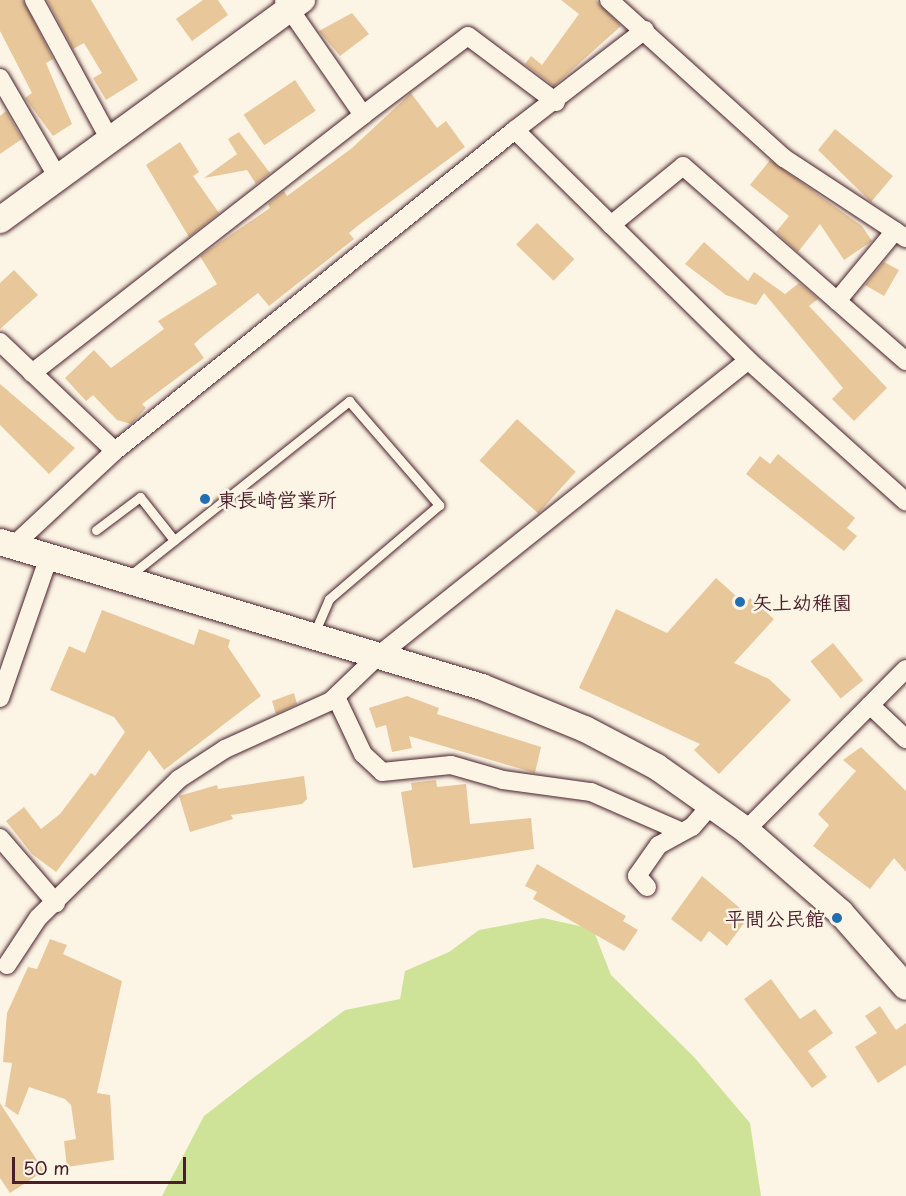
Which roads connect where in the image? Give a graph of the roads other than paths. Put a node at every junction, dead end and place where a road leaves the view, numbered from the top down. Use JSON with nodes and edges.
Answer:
{"nodes":[{"id":1,"x":34,"y":0,"type":"edge"},
{"id":2,"x":609,"y":0,"type":"edge"},
{"id":3,"x":292,"y":3,"type":"edge"},
{"id":4,"x":645,"y":30,"type":"junction"},
{"id":5,"x":0,"y":78,"type":"edge"},
{"id":6,"x":556,"y":102,"type":"junction"},
{"id":7,"x":363,"y":115,"type":"junction"},
{"id":8,"x":515,"y":130,"type":"junction"},
{"id":9,"x":109,"y":138,"type":"junction"},
{"id":10,"x":57,"y":176,"type":"junction"},
{"id":11,"x":0,"y":220,"type":"edge"},
{"id":12,"x":611,"y":225,"type":"junction"},
{"id":13,"x":901,"y":235,"type":"edge"},
{"id":14,"x":837,"y":301,"type":"junction"},
{"id":15,"x":0,"y":342,"type":"edge"},
{"id":16,"x":748,"y":360,"type":"junction"},
{"id":17,"x":906,"y":361,"type":"edge"},
{"id":18,"x":32,"y":373,"type":"junction"},
{"id":19,"x":115,"y":451,"type":"junction"},
{"id":20,"x":906,"y":502,"type":"edge"},
{"id":21,"x":96,"y":530,"type":"dead end"},
{"id":22,"x":174,"y":540,"type":"junction"},
{"id":23,"x":6,"y":544,"type":"edge"},
{"id":24,"x":48,"y":559,"type":"junction"},
{"id":25,"x":124,"y":581,"type":"junction"},
{"id":26,"x":313,"y":638,"type":"junction"},
{"id":27,"x":379,"y":655,"type":"junction"},
{"id":28,"x":906,"y":669,"type":"edge"},
{"id":29,"x":1,"y":692,"type":"edge"},
{"id":30,"x":336,"y":697,"type":"junction"},
{"id":31,"x":870,"y":705,"type":"junction"},
{"id":32,"x":906,"y":739,"type":"edge"},
{"id":33,"x":711,"y":805,"type":"junction"},
{"id":34,"x":746,"y":830,"type":"junction"},
{"id":35,"x":682,"y":832,"type":"junction"},
{"id":36,"x":0,"y":838,"type":"edge"},
{"id":37,"x":647,"y":887,"type":"dead end"},
{"id":38,"x":56,"y":903,"type":"junction"},
{"id":39,"x":2,"y":967,"type":"edge"},
{"id":40,"x":906,"y":987,"type":"edge"}],
"edges":[{"from":1,"to":9,"type":"street"},
{"from":2,"to":4,"type":"street"},
{"from":3,"to":7,"type":"street"},
{"from":3,"to":9,"type":"street"},
{"from":4,"to":6,"type":"street"},
{"from":4,"to":13,"type":"street"},
{"from":5,"to":10,"type":"street"},
{"from":6,"to":7,"type":"street"},
{"from":6,"to":8,"type":"street"},
{"from":7,"to":18,"type":"street"},
{"from":8,"to":12,"type":"street"},
{"from":8,"to":19,"type":"street"},
{"from":9,"to":10,"type":"street"},
{"from":10,"to":11,"type":"street"},
{"from":12,"to":14,"type":"street"},
{"from":12,"to":16,"type":"street"},
{"from":13,"to":14,"type":"street"},
{"from":14,"to":17,"type":"street"},
{"from":15,"to":18,"type":"street"},
{"from":16,"to":20,"type":"street"},
{"from":16,"to":27,"type":"street"},
{"from":18,"to":19,"type":"street"},
{"from":19,"to":23,"type":"street"},
{"from":21,"to":22,"type":"lane"},
{"from":22,"to":25,"type":"lane"},
{"from":22,"to":26,"type":"lane"},
{"from":23,"to":24,"type":"street"},
{"from":24,"to":25,"type":"street"},
{"from":24,"to":29,"type":"street"},
{"from":25,"to":26,"type":"street"},
{"from":26,"to":27,"type":"street"},
{"from":27,"to":30,"type":"street"},
{"from":27,"to":33,"type":"street"},
{"from":28,"to":31,"type":"street"},
{"from":30,"to":35,"type":"street"},
{"from":30,"to":38,"type":"street"},
{"from":31,"to":32,"type":"street"},
{"from":31,"to":34,"type":"street"},
{"from":33,"to":34,"type":"street"},
{"from":33,"to":35,"type":"street"},
{"from":34,"to":40,"type":"street"},
{"from":35,"to":37,"type":"street"},
{"from":36,"to":38,"type":"street"},
{"from":38,"to":39,"type":"street"}]}
